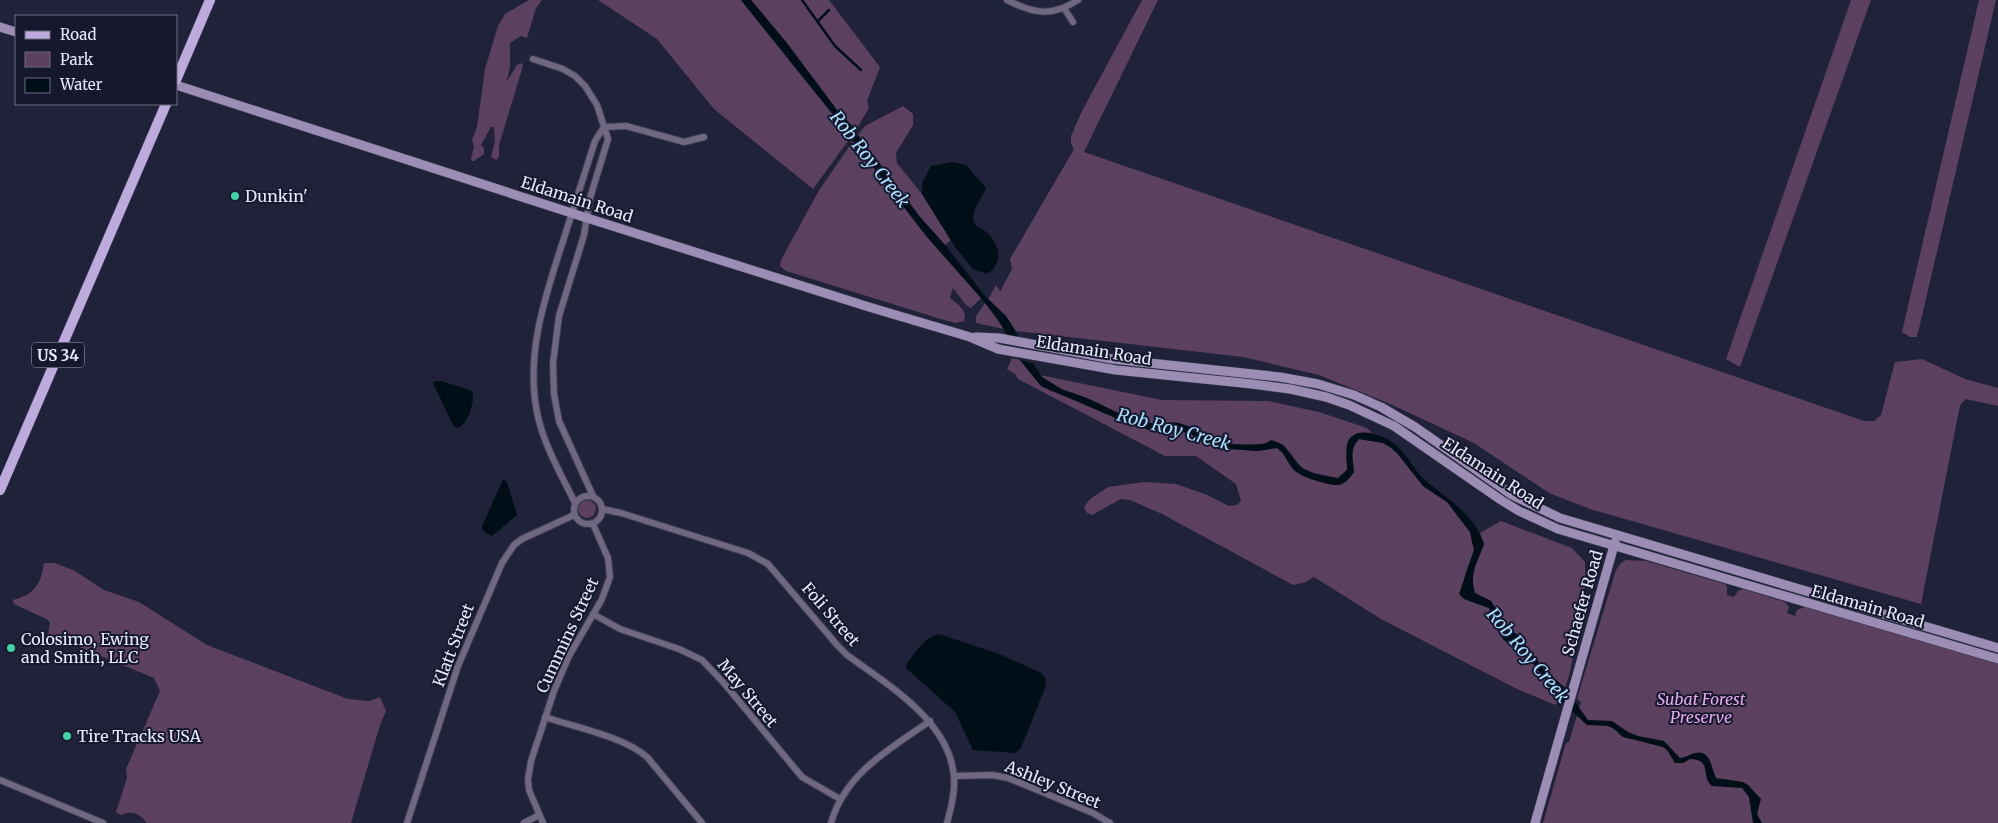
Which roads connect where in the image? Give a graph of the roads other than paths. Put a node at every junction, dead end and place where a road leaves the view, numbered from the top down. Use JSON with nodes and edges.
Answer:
{"nodes":[{"id":1,"x":210,"y":0,"type":"edge"},
{"id":2,"x":1007,"y":0,"type":"edge"},
{"id":3,"x":1078,"y":0,"type":"edge"},
{"id":4,"x":1064,"y":8,"type":"junction"},
{"id":5,"x":1073,"y":22,"type":"dead end"},
{"id":6,"x":0,"y":27,"type":"edge"},
{"id":7,"x":15,"y":32,"type":"edge"},
{"id":8,"x":534,"y":59,"type":"dead end"},
{"id":9,"x":178,"y":75,"type":"edge"},
{"id":10,"x":178,"y":86,"type":"edge"},
{"id":11,"x":166,"y":105,"type":"edge"},
{"id":12,"x":604,"y":127,"type":"junction"},
{"id":13,"x":704,"y":138,"type":"dead end"},
{"id":14,"x":572,"y":213,"type":"junction"},
{"id":15,"x":587,"y":218,"type":"junction"},
{"id":16,"x":970,"y":337,"type":"junction"},
{"id":17,"x":0,"y":490,"type":"edge"},
{"id":18,"x":593,"y":496,"type":"junction"},
{"id":19,"x":575,"y":503,"type":"junction"},
{"id":20,"x":602,"y":509,"type":"junction"},
{"id":21,"x":574,"y":515,"type":"junction"},
{"id":22,"x":593,"y":524,"type":"junction"},
{"id":23,"x":1618,"y":535,"type":"junction"},
{"id":24,"x":1614,"y":546,"type":"junction"},
{"id":25,"x":1800,"y":589,"type":"junction"},
{"id":26,"x":1796,"y":600,"type":"junction"},
{"id":27,"x":593,"y":614,"type":"junction"},
{"id":28,"x":1998,"y":648,"type":"edge"},
{"id":29,"x":1998,"y":660,"type":"edge"},
{"id":30,"x":545,"y":717,"type":"junction"},
{"id":31,"x":930,"y":721,"type":"junction"},
{"id":32,"x":954,"y":776,"type":"junction"},
{"id":33,"x":0,"y":780,"type":"edge"},
{"id":34,"x":840,"y":799,"type":"junction"},
{"id":35,"x":539,"y":815,"type":"junction"},
{"id":36,"x":103,"y":823,"type":"edge"},
{"id":37,"x":407,"y":823,"type":"edge"},
{"id":38,"x":524,"y":823,"type":"edge"},
{"id":39,"x":543,"y":823,"type":"edge"},
{"id":40,"x":702,"y":823,"type":"edge"},
{"id":41,"x":831,"y":823,"type":"edge"},
{"id":42,"x":948,"y":823,"type":"edge"},
{"id":43,"x":1110,"y":823,"type":"edge"},
{"id":44,"x":1535,"y":823,"type":"edge"}],
"edges":[{"from":1,"to":9,"type":"main road"},
{"from":2,"to":4,"type":"street"},
{"from":3,"to":4,"type":"street"},
{"from":4,"to":5,"type":"street"},
{"from":6,"to":7,"type":"main road"},
{"from":8,"to":12,"type":"street"},
{"from":10,"to":14,"type":"main road","name":"Eldamain Road"},
{"from":11,"to":17,"type":"main road","number":"US 34"},
{"from":12,"to":13,"type":"street"},
{"from":12,"to":14,"type":"street"},
{"from":12,"to":15,"type":"street"},
{"from":14,"to":15,"type":"main road","name":"Eldamain Road"},
{"from":14,"to":19,"type":"street"},
{"from":15,"to":16,"type":"main road","name":"Eldamain Road"},
{"from":15,"to":18,"type":"street"},
{"from":16,"to":23,"type":"main road","name":"Eldamain Road"},
{"from":16,"to":24,"type":"main road","name":"Eldamain Road"},
{"from":18,"to":19,"type":"street"},
{"from":18,"to":20,"type":"street"},
{"from":19,"to":21,"type":"street"},
{"from":20,"to":22,"type":"street"},
{"from":20,"to":31,"type":"street","name":"Foli Street"},
{"from":21,"to":22,"type":"street"},
{"from":21,"to":37,"type":"street","name":"Klatt Street"},
{"from":22,"to":27,"type":"street","name":"Cummins Street"},
{"from":23,"to":24,"type":"main road","name":"Schaefer Road"},
{"from":23,"to":25,"type":"main road","name":"Eldamain Road"},
{"from":24,"to":26,"type":"main road","name":"Eldamain Road"},
{"from":24,"to":44,"type":"main road","name":"Schaefer Road"},
{"from":25,"to":26,"type":"main road"},
{"from":25,"to":28,"type":"main road","name":"Eldamain Road"},
{"from":26,"to":29,"type":"main road","name":"Eldamain Road"},
{"from":27,"to":30,"type":"street","name":"Cummins Street"},
{"from":27,"to":34,"type":"street","name":"May Street"},
{"from":30,"to":35,"type":"street","name":"Cummins Street"},
{"from":30,"to":40,"type":"street"},
{"from":31,"to":32,"type":"street","name":"Foli Street"},
{"from":31,"to":34,"type":"street"},
{"from":32,"to":42,"type":"street","name":"Foli Street"},
{"from":32,"to":43,"type":"street","name":"Ashley Street"},
{"from":33,"to":36,"type":"street"},
{"from":34,"to":41,"type":"street"},
{"from":35,"to":38,"type":"street"},
{"from":35,"to":39,"type":"street","name":"Cummins Street"}]}
